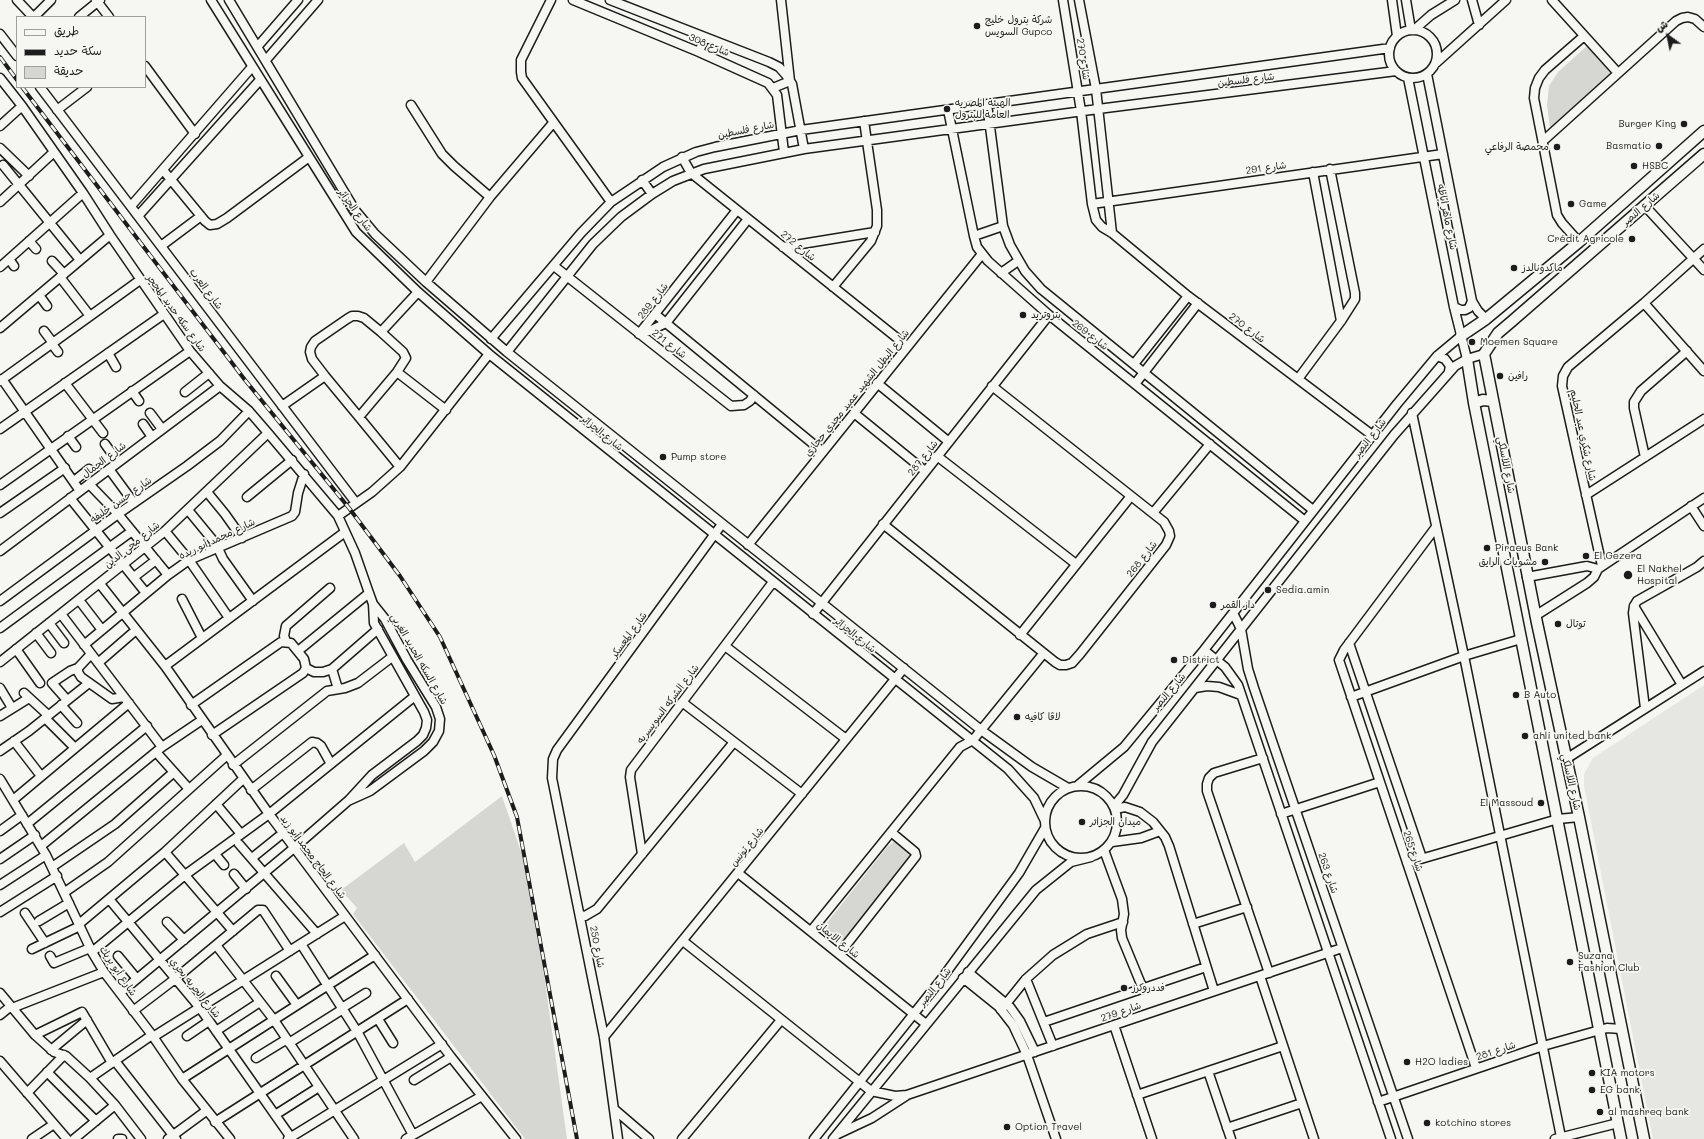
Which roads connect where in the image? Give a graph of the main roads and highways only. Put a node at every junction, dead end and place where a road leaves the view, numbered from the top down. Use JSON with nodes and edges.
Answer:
{"nodes":[{"id":1,"x":1704,"y":131,"type":"edge"},
{"id":2,"x":1704,"y":154,"type":"edge"},
{"id":3,"x":1461,"y":336,"type":"road end"},
{"id":4,"x":1484,"y":354,"type":"joint"},
{"id":5,"x":1467,"y":359,"type":"road end"},
{"id":6,"x":1493,"y":400,"type":"junction"},
{"id":7,"x":1474,"y":403,"type":"junction"},
{"id":8,"x":1621,"y":1139,"type":"edge"},
{"id":9,"x":1644,"y":1139,"type":"edge"}],
"edges":[{"from":1,"to":3,"type":"main road","name":"شارع النصر"},
{"from":2,"to":4,"type":"main road","name":"شارع النصر"},
{"from":4,"to":6,"type":"main road","name":"شارع اللاسلكي"},
{"from":5,"to":7,"type":"main road","name":"شارع اللاسلكي"},
{"from":6,"to":7,"type":"main road"},
{"from":6,"to":9,"type":"main road","name":"شارع اللاسلكي"},
{"from":7,"to":8,"type":"main road","name":"شارع اللاسلكي"}]}
